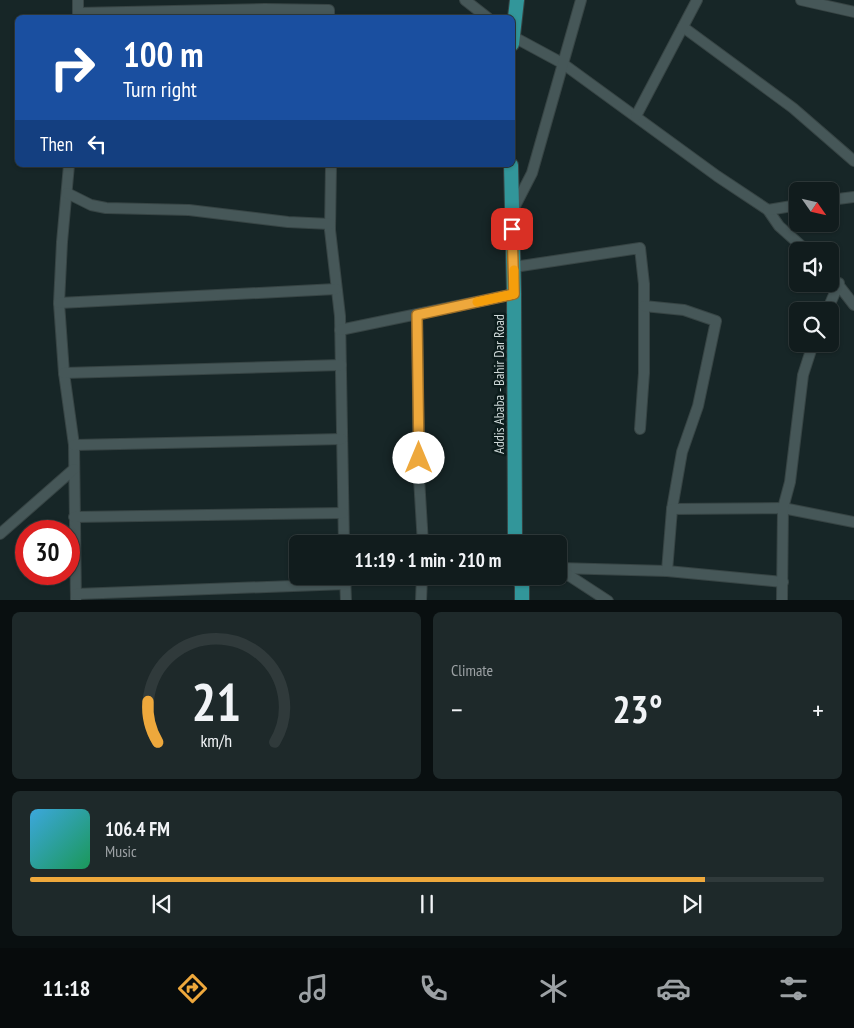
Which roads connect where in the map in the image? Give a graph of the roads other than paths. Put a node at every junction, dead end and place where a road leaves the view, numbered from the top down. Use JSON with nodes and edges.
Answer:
{"nodes":[{"id":1,"x":78,"y":0,"type":"edge"},
{"id":2,"x":465,"y":0,"type":"edge"},
{"id":3,"x":517,"y":0,"type":"edge"},
{"id":4,"x":581,"y":0,"type":"edge"},
{"id":5,"x":697,"y":0,"type":"edge"},
{"id":6,"x":801,"y":0,"type":"edge"},
{"id":7,"x":854,"y":12,"type":"edge"},
{"id":8,"x":78,"y":15,"type":"edge"},
{"id":9,"x":329,"y":15,"type":"edge"},
{"id":10,"x":484,"y":15,"type":"edge"},
{"id":11,"x":515,"y":18,"type":"edge"},
{"id":12,"x":683,"y":27,"type":"junction"},
{"id":13,"x":515,"y":37,"type":"edge"},
{"id":14,"x":562,"y":63,"type":"junction"},
{"id":15,"x":636,"y":116,"type":"junction"},
{"id":16,"x":854,"y":160,"type":"edge"},
{"id":17,"x":69,"y":167,"type":"edge"},
{"id":18,"x":331,"y":167,"type":"edge"},
{"id":19,"x":511,"y":167,"type":"edge"},
{"id":20,"x":67,"y":193,"type":"junction"},
{"id":21,"x":854,"y":197,"type":"edge"},
{"id":22,"x":839,"y":199,"type":"edge"},
{"id":23,"x":789,"y":206,"type":"edge"},
{"id":24,"x":768,"y":210,"type":"junction"},
{"id":25,"x":512,"y":212,"type":"junction"},
{"id":26,"x":330,"y":224,"type":"junction"},
{"id":27,"x":797,"y":242,"type":"edge"},
{"id":28,"x":514,"y":267,"type":"junction"},
{"id":29,"x":839,"y":283,"type":"edge"},
{"id":30,"x":336,"y":288,"type":"junction"},
{"id":31,"x":514,"y":294,"type":"junction"},
{"id":32,"x":59,"y":303,"type":"junction"},
{"id":33,"x":854,"y":305,"type":"edge"},
{"id":34,"x":644,"y":306,"type":"junction"},
{"id":35,"x":417,"y":315,"type":"junction"},
{"id":36,"x":340,"y":330,"type":"junction"},
{"id":37,"x":810,"y":352,"type":"edge"},
{"id":38,"x":341,"y":365,"type":"junction"},
{"id":39,"x":64,"y":373,"type":"junction"},
{"id":40,"x":640,"y":429,"type":"dead end"},
{"id":41,"x":342,"y":439,"type":"junction"},
{"id":42,"x":74,"y":445,"type":"junction"},
{"id":43,"x":74,"y":469,"type":"junction"},
{"id":44,"x":783,"y":508,"type":"junction"},
{"id":45,"x":672,"y":509,"type":"junction"},
{"id":46,"x":343,"y":513,"type":"junction"},
{"id":47,"x":74,"y":517,"type":"junction"},
{"id":48,"x":854,"y":522,"type":"edge"},
{"id":49,"x":0,"y":534,"type":"edge"},
{"id":50,"x":344,"y":535,"type":"edge"},
{"id":51,"x":422,"y":535,"type":"edge"},
{"id":52,"x":515,"y":535,"type":"edge"},
{"id":53,"x":567,"y":568,"type":"edge"},
{"id":54,"x":667,"y":571,"type":"junction"},
{"id":55,"x":567,"y":574,"type":"edge"},
{"id":56,"x":782,"y":582,"type":"junction"},
{"id":57,"x":289,"y":584,"type":"edge"},
{"id":58,"x":346,"y":585,"type":"edge"},
{"id":59,"x":422,"y":585,"type":"edge"},
{"id":60,"x":522,"y":585,"type":"edge"},
{"id":61,"x":76,"y":597,"type":"edge"},
{"id":62,"x":346,"y":600,"type":"edge"},
{"id":63,"x":421,"y":600,"type":"edge"},
{"id":64,"x":522,"y":600,"type":"edge"},
{"id":65,"x":608,"y":600,"type":"edge"},
{"id":66,"x":782,"y":600,"type":"edge"}],
"edges":[{"from":1,"to":8,"type":"street"},
{"from":2,"to":10,"type":"street"},
{"from":3,"to":11,"type":"highway"},
{"from":4,"to":14,"type":"street"},
{"from":5,"to":12,"type":"street"},
{"from":6,"to":7,"type":"street"},
{"from":8,"to":9,"type":"street"},
{"from":12,"to":15,"type":"street"},
{"from":12,"to":16,"type":"street"},
{"from":13,"to":14,"type":"street"},
{"from":14,"to":15,"type":"street"},
{"from":14,"to":25,"type":"street"},
{"from":15,"to":24,"type":"street"},
{"from":17,"to":20,"type":"street"},
{"from":18,"to":26,"type":"street"},
{"from":19,"to":25,"type":"highway","name":"Addis Ababa - Bahir Dar Road"},
{"from":20,"to":26,"type":"street"},
{"from":20,"to":32,"type":"street"},
{"from":21,"to":22,"type":"street"},
{"from":23,"to":24,"type":"street"},
{"from":24,"to":27,"type":"street"},
{"from":25,"to":28,"type":"highway","name":"Addis Ababa - Bahir Dar Road"},
{"from":26,"to":30,"type":"street"},
{"from":28,"to":31,"type":"highway","name":"Addis Ababa - Bahir Dar Road"},
{"from":28,"to":34,"type":"street"},
{"from":29,"to":33,"type":"street"},
{"from":30,"to":32,"type":"street"},
{"from":30,"to":36,"type":"street"},
{"from":31,"to":35,"type":"street"},
{"from":31,"to":52,"type":"highway","name":"Addis Ababa - Bahir Dar Road"},
{"from":32,"to":39,"type":"street"},
{"from":34,"to":40,"type":"street"},
{"from":34,"to":45,"type":"street"},
{"from":35,"to":36,"type":"street"},
{"from":35,"to":51,"type":"street"},
{"from":36,"to":38,"type":"street"},
{"from":37,"to":44,"type":"street"},
{"from":38,"to":39,"type":"street"},
{"from":38,"to":41,"type":"street"},
{"from":39,"to":42,"type":"street"},
{"from":41,"to":42,"type":"street"},
{"from":41,"to":46,"type":"street"},
{"from":42,"to":43,"type":"street"},
{"from":43,"to":47,"type":"street"},
{"from":43,"to":49,"type":"street"},
{"from":44,"to":45,"type":"street"},
{"from":44,"to":48,"type":"street"},
{"from":44,"to":56,"type":"street"},
{"from":45,"to":54,"type":"street"},
{"from":46,"to":47,"type":"street"},
{"from":46,"to":50,"type":"street"},
{"from":47,"to":61,"type":"street"},
{"from":53,"to":54,"type":"street"},
{"from":54,"to":56,"type":"street"},
{"from":55,"to":65,"type":"street"},
{"from":56,"to":66,"type":"street"},
{"from":57,"to":61,"type":"street"},
{"from":58,"to":62,"type":"street"},
{"from":59,"to":63,"type":"street"},
{"from":60,"to":64,"type":"highway"}]}
